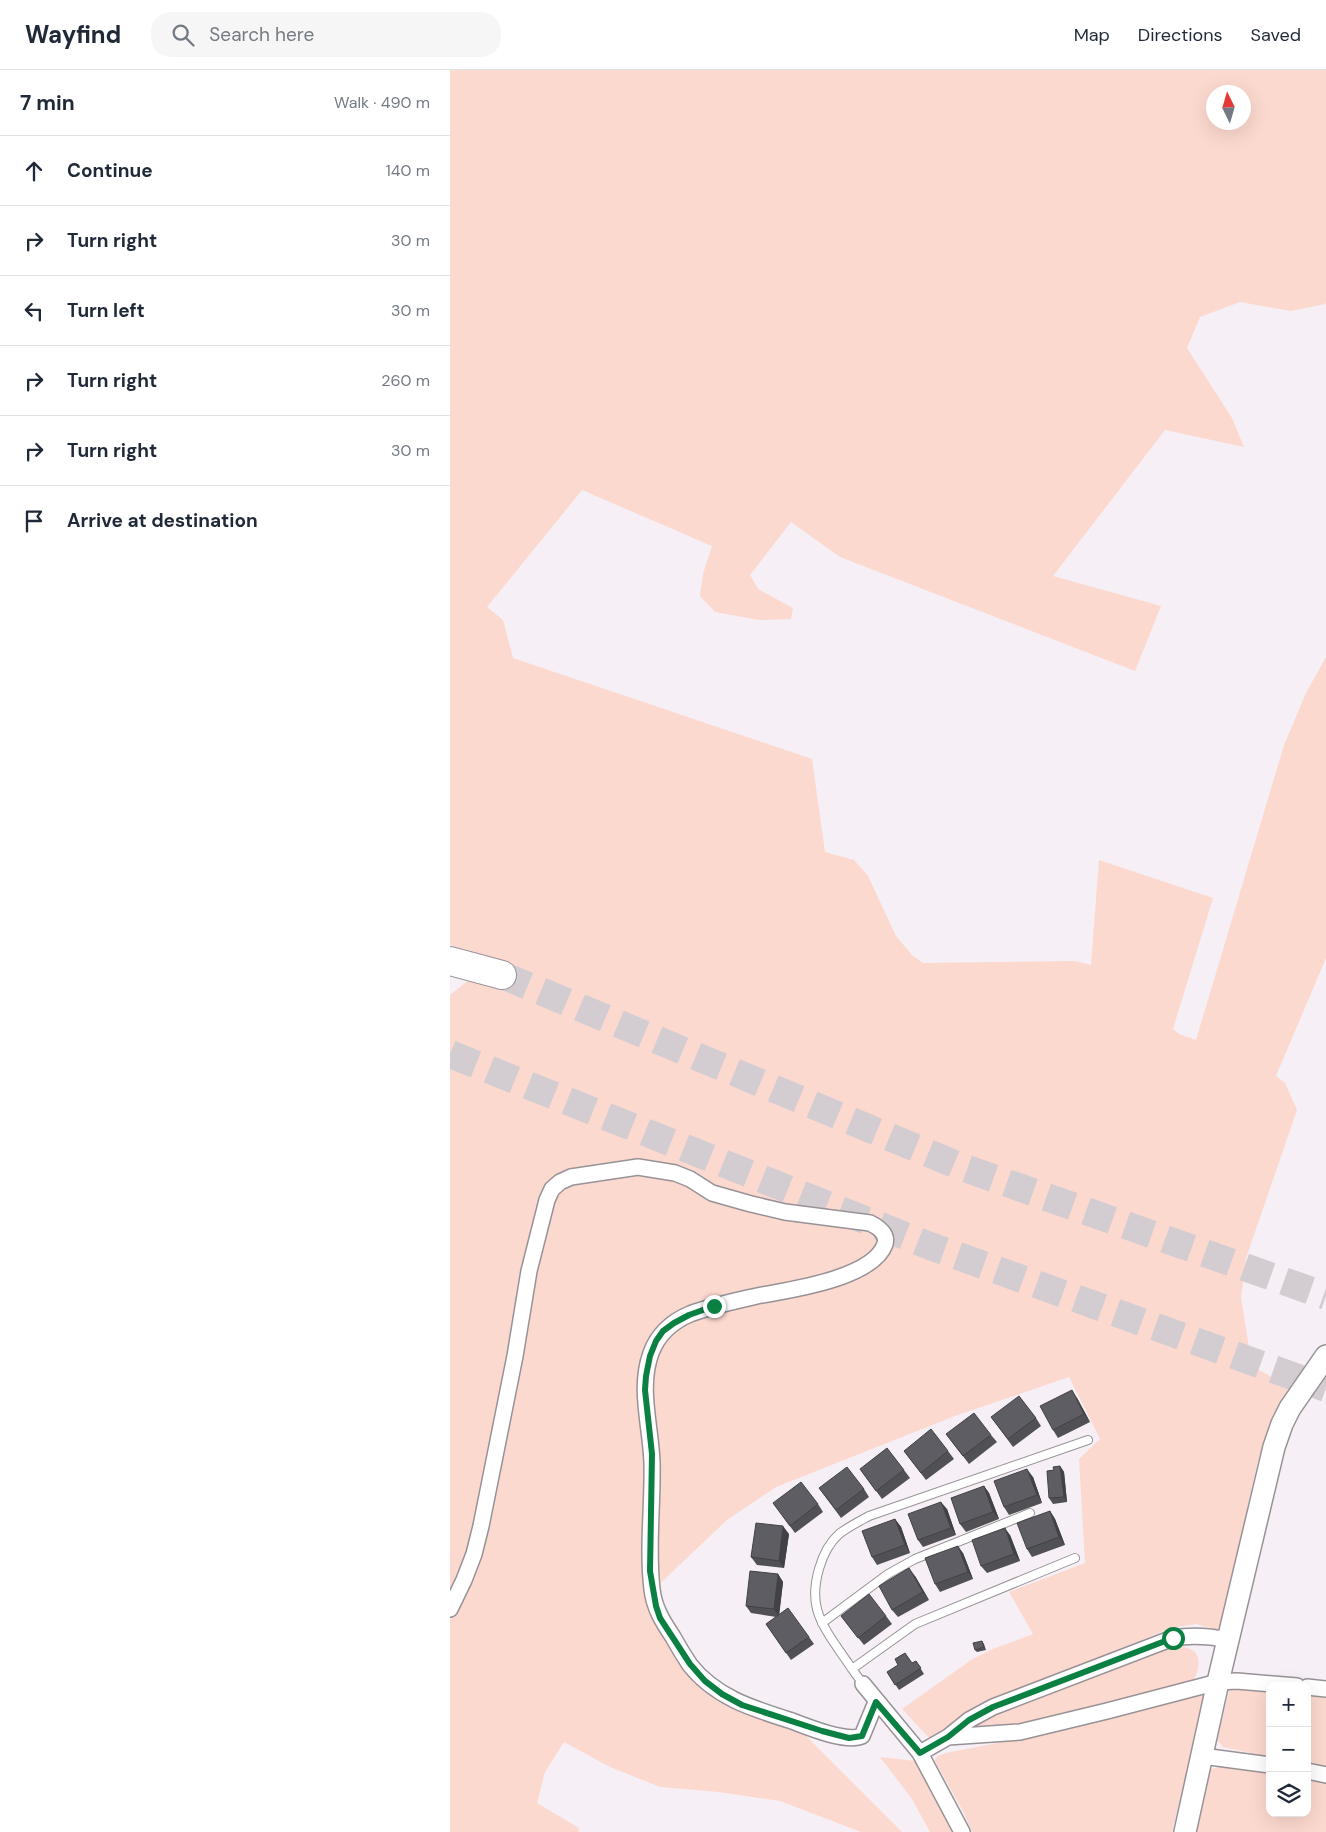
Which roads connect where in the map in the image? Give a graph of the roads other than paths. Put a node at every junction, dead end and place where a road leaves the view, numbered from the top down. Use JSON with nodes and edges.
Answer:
{"nodes":[{"id":1,"x":450,"y":961,"type":"edge"},
{"id":2,"x":502,"y":975,"type":"tunnel mouth"},
{"id":3,"x":1326,"y":1356,"type":"edge"},
{"id":4,"x":1088,"y":1440,"type":"dead end"},
{"id":5,"x":1030,"y":1513,"type":"dead end"},
{"id":6,"x":1076,"y":1558,"type":"dead end"},
{"id":7,"x":450,"y":1608,"type":"edge"},
{"id":8,"x":822,"y":1622,"type":"junction"},
{"id":9,"x":1228,"y":1640,"type":"junction"},
{"id":10,"x":852,"y":1669,"type":"junction"},
{"id":11,"x":1218,"y":1682,"type":"junction"},
{"id":12,"x":1266,"y":1683,"type":"edge"},
{"id":13,"x":863,"y":1684,"type":"joint"},
{"id":14,"x":1311,"y":1687,"type":"edge"},
{"id":15,"x":1326,"y":1689,"type":"edge"},
{"id":16,"x":876,"y":1702,"type":"junction"},
{"id":17,"x":948,"y":1737,"type":"junction"},
{"id":18,"x":920,"y":1753,"type":"junction"},
{"id":19,"x":1202,"y":1756,"type":"junction"},
{"id":20,"x":1266,"y":1764,"type":"edge"},
{"id":21,"x":1311,"y":1771,"type":"edge"},
{"id":22,"x":1326,"y":1775,"type":"edge"},
{"id":23,"x":962,"y":1832,"type":"edge"},
{"id":24,"x":1186,"y":1832,"type":"edge"}],
"edges":[{"from":1,"to":2,"type":"highway"},
{"from":3,"to":9,"type":"street"},
{"from":4,"to":8,"type":"lane"},
{"from":5,"to":8,"type":"lane"},
{"from":6,"to":10,"type":"lane"},
{"from":7,"to":16,"type":"street"},
{"from":8,"to":10,"type":"lane"},
{"from":9,"to":11,"type":"street"},
{"from":9,"to":17,"type":"street"},
{"from":10,"to":13,"type":"lane"},
{"from":11,"to":12,"type":"street"},
{"from":11,"to":17,"type":"street"},
{"from":11,"to":19,"type":"street"},
{"from":13,"to":16,"type":"street"},
{"from":14,"to":15,"type":"street"},
{"from":16,"to":18,"type":"street"},
{"from":17,"to":18,"type":"street"},
{"from":18,"to":23,"type":"street"},
{"from":19,"to":20,"type":"street"},
{"from":19,"to":24,"type":"street"},
{"from":21,"to":22,"type":"street"}]}
